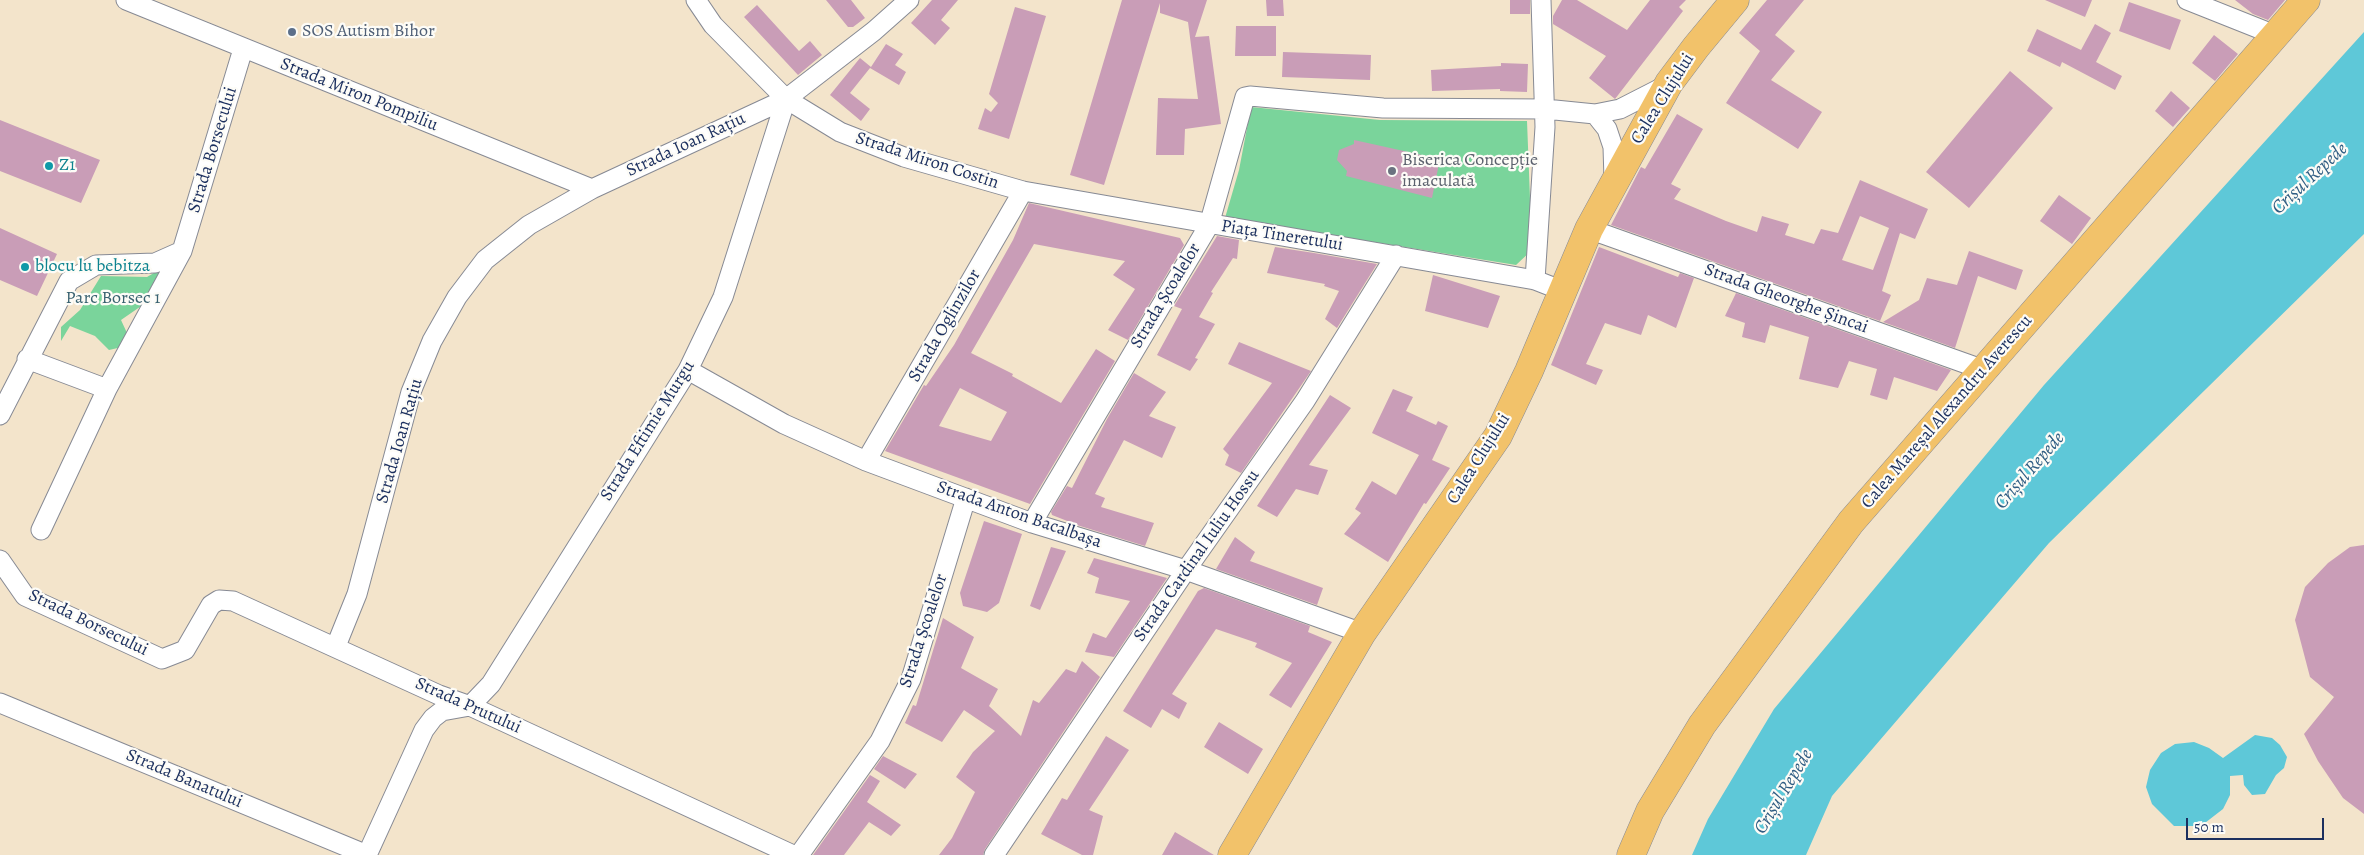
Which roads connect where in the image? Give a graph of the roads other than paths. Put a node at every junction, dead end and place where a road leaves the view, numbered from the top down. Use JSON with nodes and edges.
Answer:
{"nodes":[{"id":1,"x":126,"y":0,"type":"edge"},
{"id":2,"x":696,"y":0,"type":"edge"},
{"id":3,"x":909,"y":0,"type":"edge"},
{"id":4,"x":1541,"y":0,"type":"edge"},
{"id":5,"x":1735,"y":0,"type":"edge"},
{"id":6,"x":2187,"y":0,"type":"edge"},
{"id":7,"x":2306,"y":0,"type":"edge"},
{"id":8,"x":2275,"y":35,"type":"junction"},
{"id":9,"x":244,"y":49,"type":"junction"},
{"id":10,"x":1669,"y":83,"type":"junction"},
{"id":11,"x":786,"y":99,"type":"junction"},
{"id":12,"x":1545,"y":109,"type":"junction"},
{"id":13,"x":1595,"y":114,"type":"junction"},
{"id":14,"x":1614,"y":182,"type":"junction"},
{"id":15,"x":592,"y":188,"type":"junction"},
{"id":16,"x":1023,"y":191,"type":"junction"},
{"id":17,"x":1209,"y":224,"type":"junction"},
{"id":18,"x":1588,"y":229,"type":"junction"},
{"id":19,"x":182,"y":251,"type":"junction"},
{"id":20,"x":1396,"y":255,"type":"junction"},
{"id":21,"x":1535,"y":280,"type":"junction"},
{"id":22,"x":1563,"y":291,"type":"junction"},
{"id":23,"x":27,"y":358,"type":"junction"},
{"id":24,"x":688,"y":370,"type":"junction"},
{"id":25,"x":1984,"y":370,"type":"junction"},
{"id":26,"x":107,"y":389,"type":"junction"},
{"id":27,"x":0,"y":415,"type":"edge"},
{"id":28,"x":866,"y":461,"type":"junction"},
{"id":29,"x":966,"y":498,"type":"junction"},
{"id":30,"x":1032,"y":523,"type":"junction"},
{"id":31,"x":41,"y":530,"type":"dead end"},
{"id":32,"x":0,"y":560,"type":"edge"},
{"id":33,"x":1186,"y":570,"type":"junction"},
{"id":34,"x":1362,"y":632,"type":"junction"},
{"id":35,"x":336,"y":646,"type":"junction"},
{"id":36,"x":162,"y":659,"type":"joint"},
{"id":37,"x":0,"y":703,"type":"edge"},
{"id":38,"x":470,"y":706,"type":"junction"},
{"id":39,"x":367,"y":855,"type":"edge"},
{"id":40,"x":793,"y":855,"type":"edge"},
{"id":41,"x":798,"y":855,"type":"edge"},
{"id":42,"x":994,"y":855,"type":"edge"},
{"id":43,"x":1232,"y":855,"type":"edge"},
{"id":44,"x":1631,"y":855,"type":"edge"}],
"edges":[{"from":1,"to":9,"type":"street","name":"Strada Miron Pompiliu"},
{"from":2,"to":11,"type":"street","name":"Strada Miron Costin"},
{"from":3,"to":11,"type":"street"},
{"from":4,"to":12,"type":"street"},
{"from":5,"to":10,"type":"main road","name":"Calea Clujului"},
{"from":6,"to":8,"type":"street"},
{"from":7,"to":8,"type":"main road","name":"Calea Mareșal Alexandru Averescu"},
{"from":8,"to":25,"type":"main road","name":"Calea Mareșal Alexandru Averescu"},
{"from":9,"to":15,"type":"street","name":"Strada Miron Pompiliu"},
{"from":9,"to":19,"type":"street","name":"Strada Borsecului"},
{"from":10,"to":13,"type":"street","name":"Piața Tineretului"},
{"from":10,"to":14,"type":"main road","name":"Calea Clujului"},
{"from":11,"to":15,"type":"street","name":"Strada Ioan Rațiu"},
{"from":11,"to":16,"type":"street","name":"Strada Miron Costin"},
{"from":11,"to":24,"type":"street","name":"Strada Eftimie Murgu"},
{"from":12,"to":13,"type":"street","name":"Piața Tineretului"},
{"from":12,"to":17,"type":"street","name":"Piața Tineretului"},
{"from":12,"to":21,"type":"street"},
{"from":13,"to":14,"type":"street"},
{"from":14,"to":18,"type":"main road","name":"Calea Clujului"},
{"from":15,"to":35,"type":"street","name":"Strada Ioan Rațiu"},
{"from":16,"to":17,"type":"street","name":"Strada Miron Costin"},
{"from":16,"to":28,"type":"street","name":"Strada Oglinzilor"},
{"from":17,"to":20,"type":"street","name":"Piața Tineretului"},
{"from":17,"to":30,"type":"street","name":"Strada Școalelor"},
{"from":18,"to":22,"type":"main road","name":"Calea Clujului"},
{"from":18,"to":25,"type":"street","name":"Strada Gheorghe Șincai"},
{"from":19,"to":23,"type":"street"},
{"from":19,"to":26,"type":"street","name":"Strada Borsecului"},
{"from":20,"to":21,"type":"street","name":"Piața Tineretului"},
{"from":20,"to":33,"type":"street","name":"Strada Cardinal Iuliu Hossu"},
{"from":21,"to":22,"type":"street","name":"Piața Tineretului"},
{"from":22,"to":34,"type":"main road","name":"Calea Clujului"},
{"from":23,"to":26,"type":"street"},
{"from":23,"to":27,"type":"street"},
{"from":24,"to":28,"type":"street","name":"Strada Anton Bacalbașa"},
{"from":24,"to":38,"type":"street","name":"Strada Eftimie Murgu"},
{"from":25,"to":44,"type":"main road","name":"Calea Mareșal Alexandru Averescu"},
{"from":26,"to":31,"type":"street","name":"Strada Borsecului"},
{"from":28,"to":29,"type":"street","name":"Strada Anton Bacalbașa"},
{"from":29,"to":30,"type":"street","name":"Strada Anton Bacalbașa"},
{"from":29,"to":41,"type":"street","name":"Strada Școalelor"},
{"from":30,"to":33,"type":"street","name":"Strada Anton Bacalbașa"},
{"from":32,"to":36,"type":"street","name":"Strada Borsecului"},
{"from":33,"to":34,"type":"street","name":"Strada Anton Bacalbașa"},
{"from":33,"to":42,"type":"street","name":"Strada Cardinal Iuliu Hossu"},
{"from":34,"to":43,"type":"main road","name":"Calea Clujului"},
{"from":35,"to":36,"type":"street","name":"Strada Prutului"},
{"from":35,"to":38,"type":"street","name":"Strada Prutului"},
{"from":37,"to":39,"type":"street","name":"Strada Banatului"},
{"from":38,"to":39,"type":"street"},
{"from":38,"to":40,"type":"street","name":"Strada Prutului"}]}
